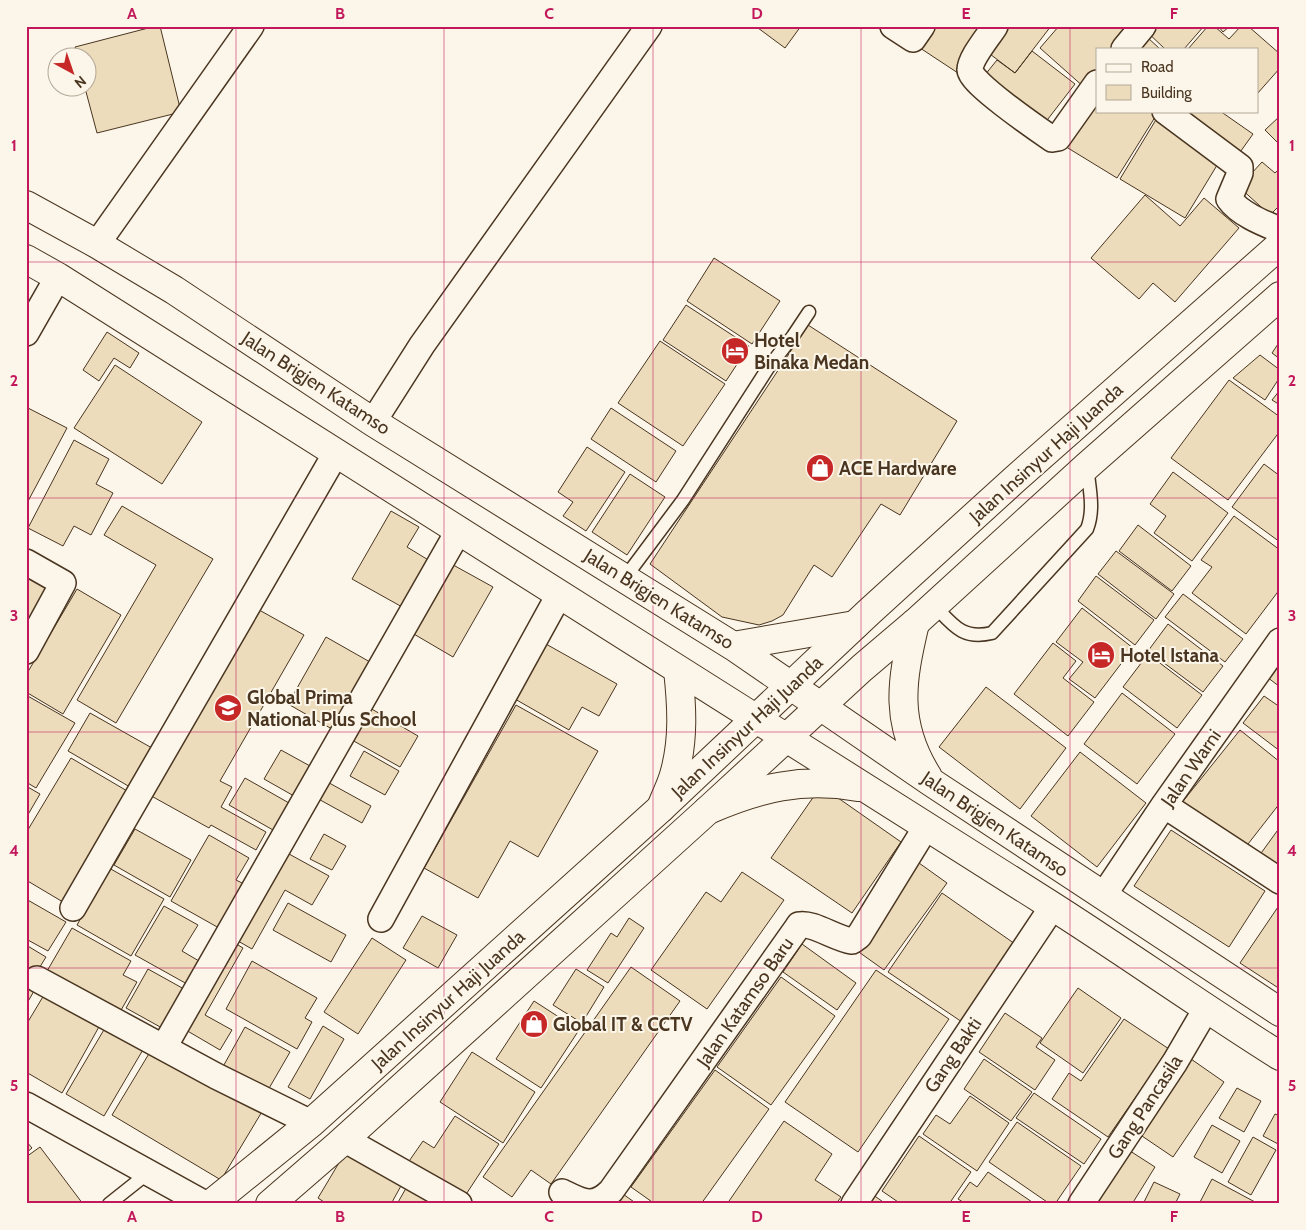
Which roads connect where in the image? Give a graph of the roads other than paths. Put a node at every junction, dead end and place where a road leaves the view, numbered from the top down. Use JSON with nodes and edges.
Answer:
{"nodes":[{"id":1,"x":251,"y":26,"type":"edge"},
{"id":2,"x":649,"y":26,"type":"edge"},
{"id":3,"x":893,"y":26,"type":"edge"},
{"id":4,"x":922,"y":26,"type":"edge"},
{"id":5,"x":995,"y":26,"type":"edge"},
{"id":6,"x":1143,"y":26,"type":"edge"},
{"id":7,"x":1125,"y":48,"type":"edge"},
{"id":8,"x":1096,"y":84,"type":"edge"},
{"id":9,"x":1166,"y":112,"type":"edge"},
{"id":10,"x":26,"y":205,"type":"edge"},
{"id":11,"x":1280,"y":230,"type":"edge"},
{"id":12,"x":97,"y":244,"type":"junction"},
{"id":13,"x":1280,"y":245,"type":"edge"},
{"id":14,"x":26,"y":259,"type":"edge"},
{"id":15,"x":58,"y":277,"type":"junction"},
{"id":16,"x":1280,"y":296,"type":"edge"},
{"id":17,"x":809,"y":312,"type":"dead end"},
{"id":18,"x":26,"y":333,"type":"edge"},
{"id":19,"x":373,"y":422,"type":"junction"},
{"id":20,"x":336,"y":453,"type":"junction"},
{"id":21,"x":1087,"y":466,"type":"junction"},
{"id":22,"x":459,"y":530,"type":"junction"},
{"id":23,"x":26,"y":562,"type":"edge"},
{"id":24,"x":624,"y":579,"type":"junction"},
{"id":25,"x":559,"y":594,"type":"junction"},
{"id":26,"x":925,"y":614,"type":"junction"},
{"id":27,"x":855,"y":625,"type":"junction"},
{"id":28,"x":1280,"y":641,"type":"edge"},
{"id":29,"x":733,"y":646,"type":"junction"},
{"id":30,"x":26,"y":651,"type":"edge"},
{"id":31,"x":678,"y":670,"type":"junction"},
{"id":32,"x":791,"y":686,"type":"junction"},
{"id":33,"x":821,"y":705,"type":"junction"},
{"id":34,"x":756,"y":719,"type":"junction"},
{"id":35,"x":786,"y":737,"type":"junction"},
{"id":36,"x":931,"y":782,"type":"junction"},
{"id":37,"x":865,"y":788,"type":"junction"},
{"id":38,"x":1164,"y":805,"type":"junction"},
{"id":39,"x":661,"y":808,"type":"junction"},
{"id":40,"x":708,"y":810,"type":"junction"},
{"id":41,"x":926,"y":827,"type":"junction"},
{"id":42,"x":1280,"y":881,"type":"edge"},
{"id":43,"x":1104,"y":896,"type":"junction"},
{"id":44,"x":1053,"y":906,"type":"junction"},
{"id":45,"x":73,"y":908,"type":"dead end"},
{"id":46,"x":381,"y":919,"type":"dead end"},
{"id":47,"x":37,"y":978,"type":"dead end"},
{"id":48,"x":1206,"y":1009,"type":"junction"},
{"id":49,"x":1280,"y":1012,"type":"edge"},
{"id":50,"x":164,"y":1047,"type":"junction"},
{"id":51,"x":1280,"y":1056,"type":"edge"},
{"id":52,"x":26,"y":1105,"type":"edge"},
{"id":53,"x":311,"y":1123,"type":"junction"},
{"id":54,"x":344,"y":1139,"type":"junction"},
{"id":55,"x":148,"y":1172,"type":"junction"},
{"id":56,"x":562,"y":1192,"type":"dead end"},
{"id":57,"x":108,"y":1204,"type":"edge"},
{"id":58,"x":205,"y":1204,"type":"edge"},
{"id":59,"x":211,"y":1204,"type":"edge"},
{"id":60,"x":270,"y":1204,"type":"edge"},
{"id":61,"x":459,"y":1204,"type":"edge"},
{"id":62,"x":854,"y":1204,"type":"edge"},
{"id":63,"x":1081,"y":1204,"type":"edge"}],
"edges":[{"from":1,"to":12,"type":"street"},
{"from":2,"to":19,"type":"street"},
{"from":3,"to":4,"type":"street"},
{"from":5,"to":8,"type":"street"},
{"from":6,"to":7,"type":"street"},
{"from":9,"to":11,"type":"street"},
{"from":10,"to":12,"type":"main road","name":"Jalan Brigjen Katamso"},
{"from":12,"to":19,"type":"main road","name":"Jalan Brigjen Katamso"},
{"from":13,"to":27,"type":"main road","name":"Jalan Insinyur Haji Juanda"},
{"from":14,"to":15,"type":"main road","name":"Jalan Brigjen Katamso"},
{"from":15,"to":18,"type":"street"},
{"from":15,"to":20,"type":"main road","name":"Jalan Brigjen Katamso"},
{"from":16,"to":21,"type":"main road","name":"Jalan Insinyur Haji Juanda"},
{"from":17,"to":24,"type":"lane"},
{"from":19,"to":24,"type":"main road","name":"Jalan Brigjen Katamso"},
{"from":20,"to":22,"type":"main road","name":"Jalan Brigjen Katamso"},
{"from":20,"to":45,"type":"street"},
{"from":21,"to":26,"type":"main road","name":"Jalan Insinyur Haji Juanda"},
{"from":21,"to":26,"type":"lane"},
{"from":22,"to":25,"type":"main road","name":"Jalan Brigjen Katamso"},
{"from":22,"to":50,"type":"street"},
{"from":23,"to":30,"type":"street"},
{"from":24,"to":29,"type":"main road","name":"Jalan Brigjen Katamso"},
{"from":25,"to":31,"type":"main road","name":"Jalan Brigjen Katamso"},
{"from":25,"to":46,"type":"street"},
{"from":26,"to":33,"type":"main road","name":"Jalan Insinyur Haji Juanda"},
{"from":26,"to":36,"type":"main road"},
{"from":27,"to":29,"type":"main road"},
{"from":27,"to":32,"type":"main road","name":"Jalan Insinyur Haji Juanda"},
{"from":28,"to":38,"type":"street","name":"Jalan Warni"},
{"from":29,"to":32,"type":"main road","name":"Jalan Brigjen Katamso"},
{"from":31,"to":34,"type":"main road","name":"Jalan Brigjen Katamso"},
{"from":31,"to":39,"type":"main road"},
{"from":32,"to":33,"type":"main road","name":"Jalan Brigjen Katamso"},
{"from":32,"to":34,"type":"main road","name":"Jalan Insinyur Haji Juanda"},
{"from":33,"to":35,"type":"main road","name":"Jalan Insinyur Haji Juanda"},
{"from":33,"to":36,"type":"main road","name":"Jalan Brigjen Katamso"},
{"from":34,"to":35,"type":"main road","name":"Jalan Brigjen Katamso"},
{"from":34,"to":39,"type":"main road","name":"Jalan Insinyur Haji Juanda"},
{"from":35,"to":37,"type":"main road","name":"Jalan Brigjen Katamso"},
{"from":35,"to":40,"type":"main road","name":"Jalan Insinyur Haji Juanda"},
{"from":36,"to":43,"type":"main road","name":"Jalan Brigjen Katamso"},
{"from":37,"to":40,"type":"main road"},
{"from":37,"to":41,"type":"main road","name":"Jalan Brigjen Katamso"},
{"from":38,"to":42,"type":"street"},
{"from":38,"to":43,"type":"street","name":"Jalan Warni"},
{"from":39,"to":53,"type":"main road","name":"Jalan Insinyur Haji Juanda"},
{"from":40,"to":54,"type":"main road","name":"Jalan Insinyur Haji Juanda"},
{"from":41,"to":44,"type":"main road","name":"Jalan Brigjen Katamso"},
{"from":41,"to":56,"type":"street","name":"Jalan Katamso Baru"},
{"from":43,"to":49,"type":"main road","name":"Jalan Brigjen Katamso"},
{"from":44,"to":48,"type":"main road","name":"Jalan Brigjen Katamso"},
{"from":44,"to":62,"type":"street","name":"Gang Bakti"},
{"from":47,"to":50,"type":"street"},
{"from":48,"to":51,"type":"main road","name":"Jalan Brigjen Katamso"},
{"from":48,"to":63,"type":"street","name":"Gang Pancasila"},
{"from":50,"to":53,"type":"street"},
{"from":52,"to":55,"type":"street"},
{"from":53,"to":59,"type":"main road","name":"Jalan Insinyur Haji Juanda"},
{"from":54,"to":60,"type":"main road","name":"Jalan Insinyur Haji Juanda"},
{"from":54,"to":61,"type":"street"},
{"from":55,"to":57,"type":"lane"},
{"from":55,"to":58,"type":"street"}]}
